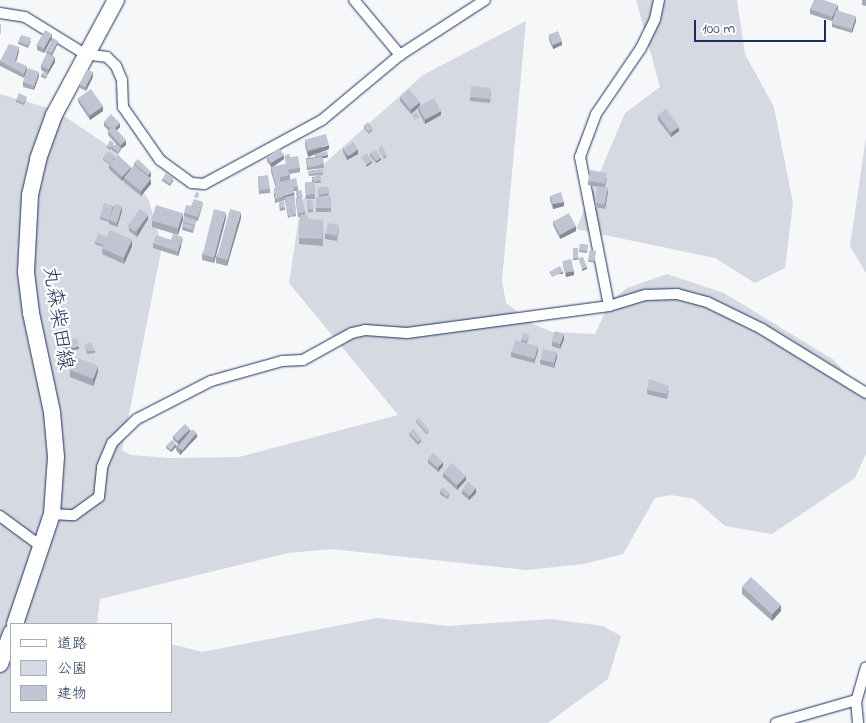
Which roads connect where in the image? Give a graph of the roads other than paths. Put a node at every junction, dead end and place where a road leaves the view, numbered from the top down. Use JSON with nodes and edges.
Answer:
{"nodes":[{"id":1,"x":116,"y":0,"type":"edge"},
{"id":2,"x":354,"y":0,"type":"edge"},
{"id":3,"x":485,"y":0,"type":"edge"},
{"id":4,"x":659,"y":0,"type":"edge"},
{"id":5,"x":0,"y":13,"type":"edge"},
{"id":6,"x":85,"y":54,"type":"junction"},
{"id":7,"x":400,"y":55,"type":"junction"},
{"id":8,"x":609,"y":306,"type":"junction"},
{"id":9,"x":866,"y":393,"type":"edge"},
{"id":10,"x":52,"y":514,"type":"junction"},
{"id":11,"x":0,"y":516,"type":"edge"},
{"id":12,"x":42,"y":547,"type":"junction"},
{"id":13,"x":15,"y":623,"type":"edge"},
{"id":14,"x":10,"y":636,"type":"edge"},
{"id":15,"x":0,"y":664,"type":"edge"},
{"id":16,"x":866,"y":667,"type":"edge"},
{"id":17,"x":856,"y":700,"type":"junction"},
{"id":18,"x":776,"y":723,"type":"edge"},
{"id":19,"x":858,"y":723,"type":"edge"}],
"edges":[{"from":1,"to":6,"type":"main road","name":"丸森柴田線"},
{"from":2,"to":7,"type":"street"},
{"from":3,"to":7,"type":"street"},
{"from":4,"to":8,"type":"street"},
{"from":5,"to":6,"type":"street"},
{"from":6,"to":7,"type":"street"},
{"from":6,"to":10,"type":"main road","name":"丸森柴田線"},
{"from":8,"to":9,"type":"street"},
{"from":8,"to":10,"type":"street"},
{"from":10,"to":12,"type":"main road","name":"丸森柴田線"},
{"from":11,"to":12,"type":"street"},
{"from":12,"to":13,"type":"main road","name":"丸森柴田線"},
{"from":14,"to":15,"type":"main road"},
{"from":16,"to":17,"type":"street"},
{"from":17,"to":18,"type":"street"},
{"from":17,"to":19,"type":"street"}]}
